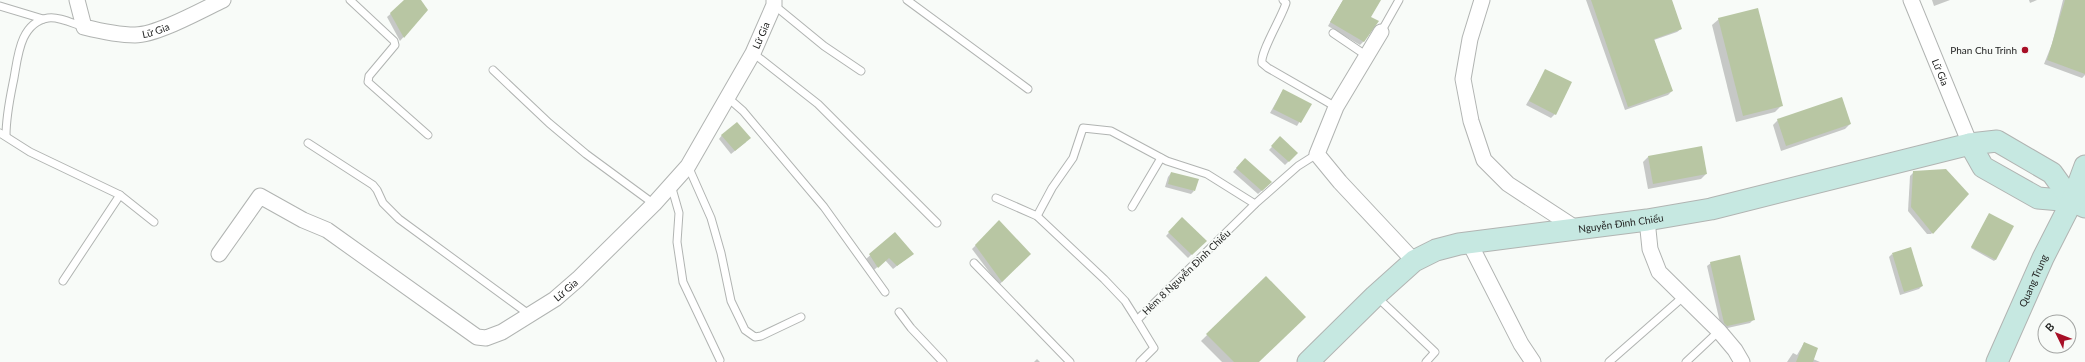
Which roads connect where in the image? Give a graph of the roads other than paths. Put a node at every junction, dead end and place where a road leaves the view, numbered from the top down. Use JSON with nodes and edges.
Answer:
{"nodes":[{"id":1,"x":77,"y":0,"type":"edge"},
{"id":2,"x":224,"y":0,"type":"edge"},
{"id":3,"x":350,"y":0,"type":"edge"},
{"id":4,"x":907,"y":0,"type":"edge"},
{"id":5,"x":1283,"y":0,"type":"edge"},
{"id":6,"x":1399,"y":0,"type":"edge"},
{"id":7,"x":1482,"y":0,"type":"edge"},
{"id":8,"x":1911,"y":0,"type":"edge"},
{"id":9,"x":774,"y":3,"type":"edge"},
{"id":10,"x":0,"y":6,"type":"edge"},
{"id":11,"x":43,"y":20,"type":"junction"},
{"id":12,"x":84,"y":27,"type":"junction"},
{"id":13,"x":1380,"y":32,"type":"joint"},
{"id":14,"x":1333,"y":33,"type":"dead end"},
{"id":15,"x":753,"y":53,"type":"junction"},
{"id":16,"x":1367,"y":56,"type":"junction"},
{"id":17,"x":492,"y":70,"type":"dead end"},
{"id":18,"x":860,"y":70,"type":"dead end"},
{"id":19,"x":1028,"y":89,"type":"dead end"},
{"id":20,"x":727,"y":97,"type":"junction"},
{"id":21,"x":1336,"y":107,"type":"junction"},
{"id":22,"x":3,"y":134,"type":"edge"},
{"id":23,"x":428,"y":136,"type":"dead end"},
{"id":24,"x":308,"y":143,"type":"dead end"},
{"id":25,"x":1970,"y":144,"type":"junction"},
{"id":26,"x":1317,"y":154,"type":"junction"},
{"id":27,"x":1162,"y":158,"type":"junction"},
{"id":28,"x":688,"y":166,"type":"junction"},
{"id":29,"x":2085,"y":166,"type":"edge"},
{"id":30,"x":671,"y":185,"type":"junction"},
{"id":31,"x":120,"y":195,"type":"junction"},
{"id":32,"x":996,"y":198,"type":"dead end"},
{"id":33,"x":654,"y":204,"type":"junction"},
{"id":34,"x":1255,"y":204,"type":"junction"},
{"id":35,"x":2078,"y":204,"type":"edge"},
{"id":36,"x":1132,"y":207,"type":"dead end"},
{"id":37,"x":1037,"y":216,"type":"junction"},
{"id":38,"x":1647,"y":220,"type":"junction"},
{"id":39,"x":154,"y":222,"type":"dead end"},
{"id":40,"x":938,"y":223,"type":"dead end"},
{"id":41,"x":1577,"y":229,"type":"junction"},
{"id":42,"x":1469,"y":242,"type":"junction"},
{"id":43,"x":219,"y":254,"type":"dead end"},
{"id":44,"x":1414,"y":261,"type":"junction"},
{"id":45,"x":974,"y":263,"type":"dead end"},
{"id":46,"x":63,"y":281,"type":"dead end"},
{"id":47,"x":885,"y":292,"type":"dead end"},
{"id":48,"x":1376,"y":296,"type":"junction"},
{"id":49,"x":1683,"y":297,"type":"junction"},
{"id":50,"x":899,"y":312,"type":"dead end"},
{"id":51,"x":530,"y":315,"type":"junction"},
{"id":52,"x":802,"y":317,"type":"dead end"},
{"id":53,"x":1137,"y":320,"type":"junction"},
{"id":54,"x":1719,"y":331,"type":"junction"},
{"id":55,"x":720,"y":360,"type":"dead end"},
{"id":56,"x":944,"y":362,"type":"edge"},
{"id":57,"x":1070,"y":362,"type":"edge"},
{"id":58,"x":1140,"y":362,"type":"edge"},
{"id":59,"x":1308,"y":362,"type":"edge"},
{"id":60,"x":1426,"y":362,"type":"edge"},
{"id":61,"x":1533,"y":362,"type":"edge"},
{"id":62,"x":1609,"y":362,"type":"edge"},
{"id":63,"x":1686,"y":362,"type":"edge"},
{"id":64,"x":1742,"y":362,"type":"edge"},
{"id":65,"x":1997,"y":362,"type":"edge"}],
"edges":[{"from":1,"to":12,"type":"street"},
{"from":2,"to":12,"type":"street","name":"Lữ Gia"},
{"from":3,"to":23,"type":"lane"},
{"from":4,"to":19,"type":"lane"},
{"from":5,"to":21,"type":"lane"},
{"from":6,"to":13,"type":"lane"},
{"from":7,"to":41,"type":"street"},
{"from":8,"to":25,"type":"street","name":"Lữ Gia"},
{"from":9,"to":15,"type":"street","name":"Lữ Gia"},
{"from":9,"to":18,"type":"lane"},
{"from":10,"to":11,"type":"lane"},
{"from":11,"to":12,"type":"lane"},
{"from":11,"to":22,"type":"lane"},
{"from":13,"to":16,"type":"street"},
{"from":14,"to":16,"type":"lane"},
{"from":15,"to":20,"type":"street","name":"Lữ Gia"},
{"from":15,"to":40,"type":"lane"},
{"from":16,"to":21,"type":"street"},
{"from":17,"to":33,"type":"lane"},
{"from":20,"to":28,"type":"street","name":"Lữ Gia"},
{"from":20,"to":47,"type":"lane"},
{"from":21,"to":26,"type":"street"},
{"from":22,"to":31,"type":"lane"},
{"from":24,"to":51,"type":"lane"},
{"from":25,"to":35,"type":"main road"},
{"from":25,"to":35,"type":"main road","name":"Nguyễn Đình Chiểu"},
{"from":25,"to":38,"type":"main road","name":"Nguyễn Đình Chiểu"},
{"from":26,"to":34,"type":"lane","name":"Hẻm 8 Nguyễn Đình Chiểu"},
{"from":26,"to":44,"type":"street"},
{"from":27,"to":34,"type":"lane"},
{"from":27,"to":36,"type":"lane"},
{"from":27,"to":37,"type":"lane"},
{"from":28,"to":30,"type":"street","name":"Lữ Gia"},
{"from":28,"to":52,"type":"lane"},
{"from":29,"to":35,"type":"main road"},
{"from":30,"to":33,"type":"street","name":"Lữ Gia"},
{"from":30,"to":55,"type":"lane"},
{"from":31,"to":39,"type":"lane"},
{"from":31,"to":46,"type":"lane"},
{"from":32,"to":37,"type":"lane"},
{"from":33,"to":51,"type":"street","name":"Lữ Gia"},
{"from":34,"to":53,"type":"lane","name":"Hẻm 8 Nguyễn Đình Chiểu"},
{"from":35,"to":65,"type":"main road","name":"Quang Trung"},
{"from":37,"to":53,"type":"lane"},
{"from":38,"to":41,"type":"main road","name":"Nguyễn Đình Chiểu"},
{"from":38,"to":49,"type":"street"},
{"from":41,"to":42,"type":"main road","name":"Nguyễn Đình Chiểu"},
{"from":42,"to":44,"type":"main road","name":"Nguyễn Đình Chiểu"},
{"from":42,"to":61,"type":"street"},
{"from":43,"to":51,"type":"street","name":"Lữ Gia"},
{"from":44,"to":48,"type":"main road","name":"Nguyễn Đình Chiểu"},
{"from":45,"to":57,"type":"lane"},
{"from":48,"to":59,"type":"main road","name":"Nguyễn Đình Chiểu"},
{"from":48,"to":60,"type":"lane"},
{"from":49,"to":54,"type":"street"},
{"from":49,"to":62,"type":"lane"},
{"from":50,"to":56,"type":"lane"},
{"from":53,"to":58,"type":"lane","name":"Hẻm 8 Nguyễn Đình Chiểu"},
{"from":54,"to":63,"type":"lane"},
{"from":54,"to":64,"type":"street"}]}
